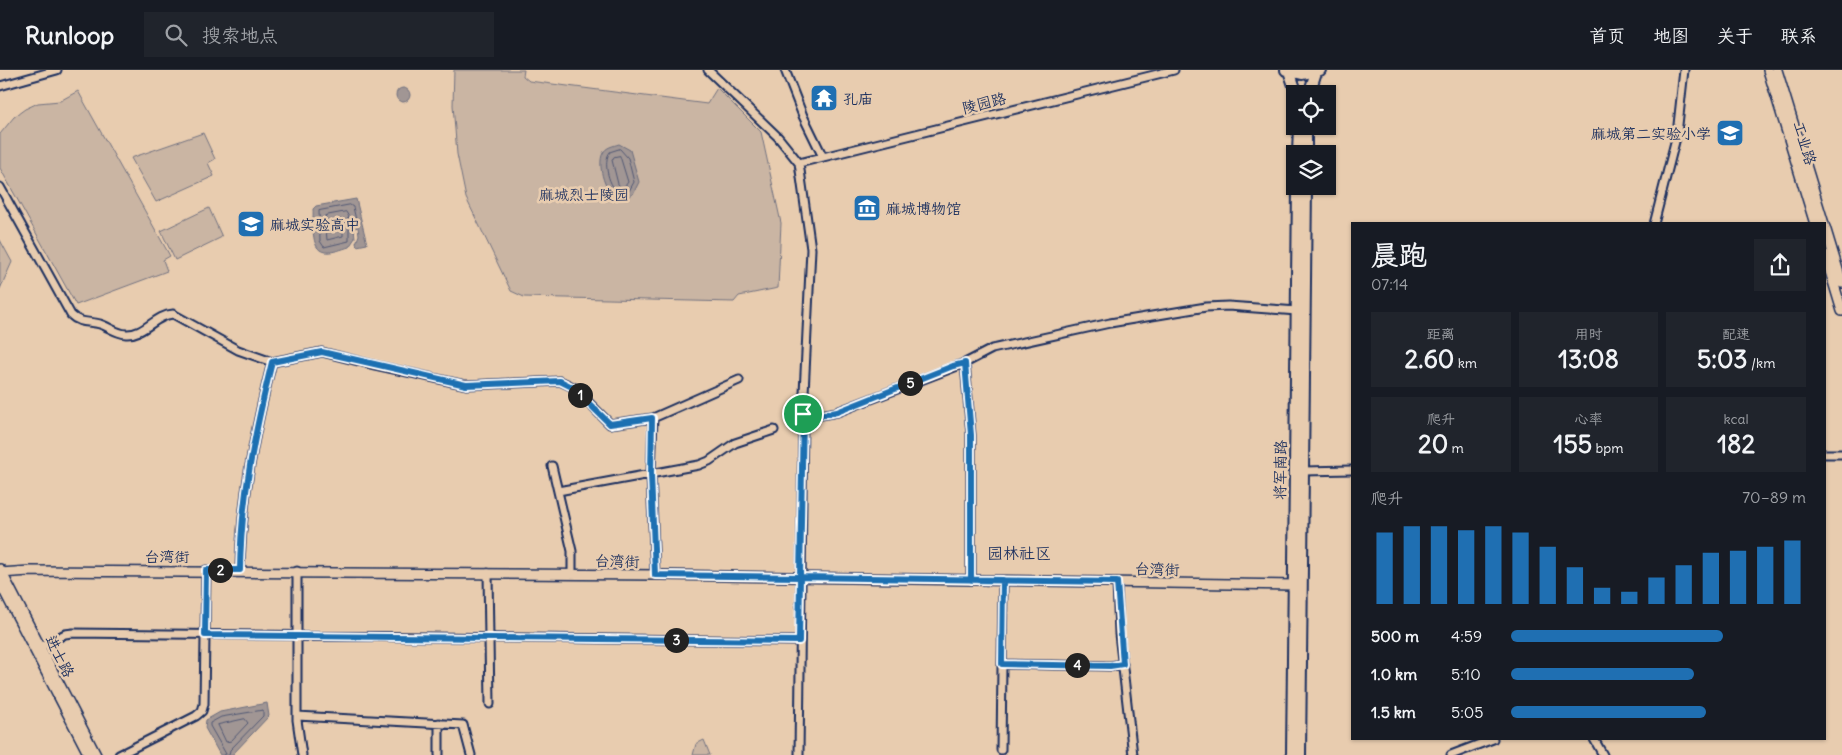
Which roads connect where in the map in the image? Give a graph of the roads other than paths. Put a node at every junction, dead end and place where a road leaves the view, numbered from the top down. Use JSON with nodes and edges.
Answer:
{"nodes":[{"id":1,"x":57,"y":70,"type":"edge"},
{"id":2,"x":708,"y":70,"type":"edge"},
{"id":3,"x":785,"y":70,"type":"edge"},
{"id":4,"x":1174,"y":70,"type":"edge"},
{"id":5,"x":1684,"y":70,"type":"edge"},
{"id":6,"x":1768,"y":70,"type":"edge"},
{"id":7,"x":1777,"y":70,"type":"edge"},
{"id":8,"x":1288,"y":71,"type":"edge"},
{"id":9,"x":1318,"y":71,"type":"edge"},
{"id":10,"x":1293,"y":85,"type":"edge"},
{"id":11,"x":1313,"y":85,"type":"edge"},
{"id":12,"x":0,"y":86,"type":"edge"},
{"id":13,"x":823,"y":157,"type":"junction"},
{"id":14,"x":799,"y":163,"type":"junction"},
{"id":15,"x":0,"y":187,"type":"edge"},
{"id":16,"x":1298,"y":195,"type":"edge"},
{"id":17,"x":1306,"y":195,"type":"edge"},
{"id":18,"x":1654,"y":222,"type":"edge"},
{"id":19,"x":1814,"y":222,"type":"edge"},
{"id":20,"x":1823,"y":222,"type":"edge"},
{"id":21,"x":1826,"y":231,"type":"edge"},
{"id":22,"x":1826,"y":259,"type":"edge"},
{"id":23,"x":1842,"y":283,"type":"edge"},
{"id":24,"x":1297,"y":311,"type":"junction"},
{"id":25,"x":1842,"y":311,"type":"edge"},
{"id":26,"x":272,"y":362,"type":"junction"},
{"id":27,"x":965,"y":363,"type":"junction"},
{"id":28,"x":739,"y":380,"type":"dead end"},
{"id":29,"x":803,"y":414,"type":"junction"},
{"id":30,"x":652,"y":418,"type":"junction"},
{"id":31,"x":774,"y":430,"type":"dead end"},
{"id":32,"x":1826,"y":454,"type":"edge"},
{"id":33,"x":1842,"y":454,"type":"edge"},
{"id":34,"x":552,"y":466,"type":"dead end"},
{"id":35,"x":1351,"y":470,"type":"edge"},
{"id":36,"x":1303,"y":471,"type":"junction"},
{"id":37,"x":651,"y":474,"type":"junction"},
{"id":38,"x":558,"y":491,"type":"junction"},
{"id":39,"x":206,"y":570,"type":"junction"},
{"id":40,"x":240,"y":570,"type":"junction"},
{"id":41,"x":297,"y":571,"type":"junction"},
{"id":42,"x":1,"y":572,"type":"edge"},
{"id":43,"x":488,"y":573,"type":"junction"},
{"id":44,"x":572,"y":574,"type":"junction"},
{"id":45,"x":655,"y":575,"type":"junction"},
{"id":46,"x":800,"y":577,"type":"junction"},
{"id":47,"x":971,"y":580,"type":"junction"},
{"id":48,"x":1003,"y":580,"type":"junction"},
{"id":49,"x":1117,"y":582,"type":"junction"},
{"id":50,"x":0,"y":583,"type":"edge"},
{"id":51,"x":1294,"y":585,"type":"junction"},
{"id":52,"x":205,"y":635,"type":"junction"},
{"id":53,"x":297,"y":636,"type":"junction"},
{"id":54,"x":489,"y":638,"type":"junction"},
{"id":55,"x":799,"y":641,"type":"junction"},
{"id":56,"x":40,"y":647,"type":"junction"},
{"id":57,"x":1002,"y":664,"type":"junction"},
{"id":58,"x":1123,"y":664,"type":"junction"},
{"id":59,"x":490,"y":704,"type":"dead end"},
{"id":60,"x":297,"y":716,"type":"junction"},
{"id":61,"x":439,"y":724,"type":"junction"},
{"id":62,"x":1490,"y":740,"type":"edge"},
{"id":63,"x":1595,"y":740,"type":"edge"},
{"id":64,"x":1001,"y":750,"type":"dead end"},
{"id":65,"x":89,"y":755,"type":"edge"},
{"id":66,"x":96,"y":755,"type":"edge"},
{"id":67,"x":119,"y":755,"type":"edge"},
{"id":68,"x":302,"y":755,"type":"edge"},
{"id":69,"x":439,"y":755,"type":"edge"},
{"id":70,"x":471,"y":755,"type":"edge"},
{"id":71,"x":799,"y":755,"type":"edge"},
{"id":72,"x":1133,"y":755,"type":"edge"},
{"id":73,"x":1292,"y":755,"type":"edge"},
{"id":74,"x":1300,"y":755,"type":"edge"},
{"id":75,"x":1452,"y":755,"type":"edge"},
{"id":76,"x":1603,"y":755,"type":"edge"}],
"edges":[{"from":1,"to":12,"type":"street"},
{"from":2,"to":14,"type":"street"},
{"from":3,"to":13,"type":"street"},
{"from":4,"to":13,"type":"street","name":"陵园路"},
{"from":5,"to":18,"type":"street"},
{"from":6,"to":19,"type":"main road","name":"工业路"},
{"from":7,"to":20,"type":"main road","name":"工业路"},
{"from":8,"to":9,"type":"highway"},
{"from":8,"to":10,"type":"highway"},
{"from":9,"to":11,"type":"highway"},
{"from":13,"to":14,"type":"street","name":"陵园路"},
{"from":14,"to":29,"type":"street"},
{"from":15,"to":26,"type":"street"},
{"from":16,"to":24,"type":"highway","name":"将军南路"},
{"from":17,"to":36,"type":"highway","name":"将军南路"},
{"from":21,"to":23,"type":"main road","name":"工业路"},
{"from":22,"to":25,"type":"main road"},
{"from":24,"to":27,"type":"street"},
{"from":24,"to":51,"type":"highway","name":"将军南路"},
{"from":26,"to":30,"type":"street"},
{"from":26,"to":40,"type":"street"},
{"from":27,"to":29,"type":"street"},
{"from":27,"to":47,"type":"street"},
{"from":28,"to":30,"type":"street"},
{"from":29,"to":46,"type":"street"},
{"from":30,"to":37,"type":"street"},
{"from":31,"to":37,"type":"street"},
{"from":32,"to":33,"type":"street"},
{"from":34,"to":38,"type":"street"},
{"from":35,"to":36,"type":"street"},
{"from":36,"to":74,"type":"highway","name":"将军南路"},
{"from":37,"to":38,"type":"street"},
{"from":37,"to":45,"type":"street"},
{"from":38,"to":44,"type":"street"},
{"from":39,"to":40,"type":"main road","name":"台湾街"},
{"from":39,"to":42,"type":"main road","name":"台湾街"},
{"from":39,"to":52,"type":"street"},
{"from":40,"to":41,"type":"main road","name":"台湾街"},
{"from":41,"to":43,"type":"main road","name":"台湾街"},
{"from":41,"to":53,"type":"street"},
{"from":42,"to":56,"type":"main road","name":"进士路"},
{"from":43,"to":44,"type":"main road","name":"台湾街"},
{"from":43,"to":54,"type":"street"},
{"from":44,"to":45,"type":"main road","name":"台湾街"},
{"from":45,"to":46,"type":"main road","name":"台湾街"},
{"from":46,"to":47,"type":"main road","name":"台湾街"},
{"from":46,"to":55,"type":"street"},
{"from":47,"to":48,"type":"main road","name":"台湾街"},
{"from":48,"to":49,"type":"main road","name":"台湾街"},
{"from":48,"to":57,"type":"street"},
{"from":49,"to":51,"type":"main road","name":"台湾街"},
{"from":49,"to":58,"type":"street"},
{"from":50,"to":65,"type":"main road","name":"进士路"},
{"from":51,"to":73,"type":"highway","name":"将军南路"},
{"from":52,"to":53,"type":"street"},
{"from":52,"to":56,"type":"street"},
{"from":52,"to":67,"type":"street"},
{"from":53,"to":54,"type":"street"},
{"from":53,"to":60,"type":"street"},
{"from":54,"to":55,"type":"street"},
{"from":54,"to":59,"type":"street"},
{"from":55,"to":71,"type":"street"},
{"from":56,"to":66,"type":"main road","name":"进士路"},
{"from":57,"to":58,"type":"street"},
{"from":57,"to":64,"type":"street"},
{"from":58,"to":72,"type":"street"},
{"from":60,"to":61,"type":"street"},
{"from":60,"to":68,"type":"street"},
{"from":61,"to":69,"type":"street"},
{"from":61,"to":70,"type":"street"},
{"from":62,"to":75,"type":"street"},
{"from":63,"to":76,"type":"street"}]}
